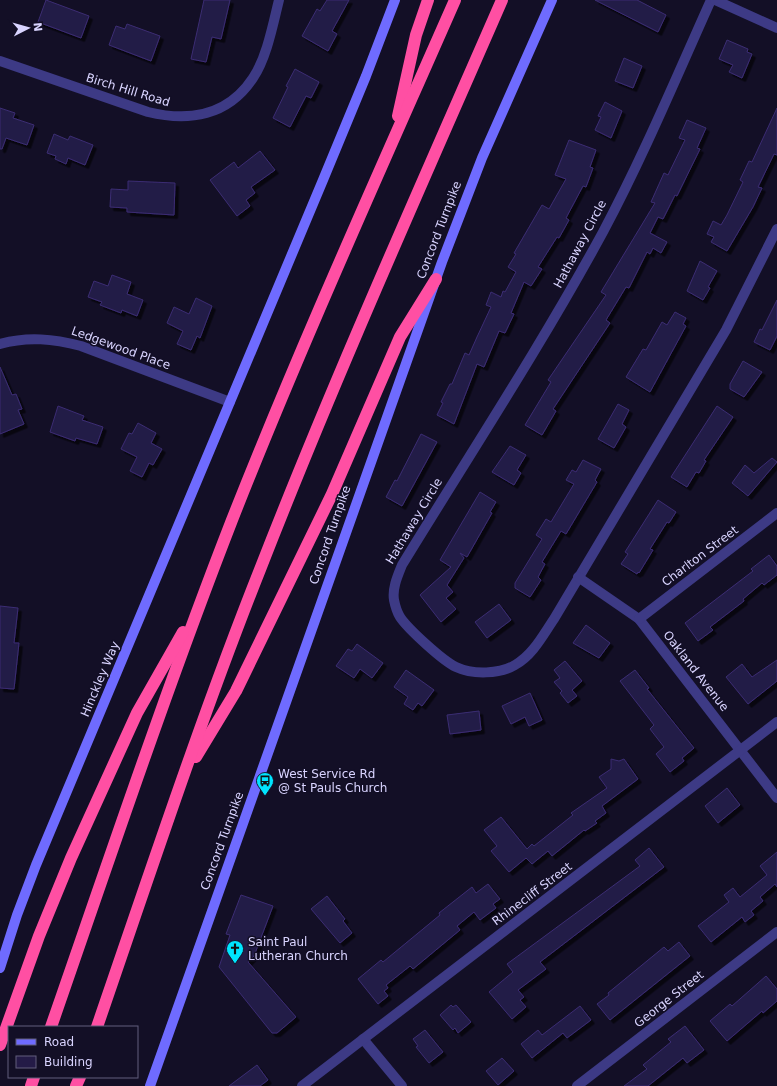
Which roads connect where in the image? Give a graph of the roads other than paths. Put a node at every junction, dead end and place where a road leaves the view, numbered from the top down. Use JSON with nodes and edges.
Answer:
{"nodes":[{"id":1,"x":279,"y":0,"type":"edge"},
{"id":2,"x":395,"y":0,"type":"edge"},
{"id":3,"x":428,"y":0,"type":"edge"},
{"id":4,"x":455,"y":0,"type":"edge"},
{"id":5,"x":502,"y":0,"type":"edge"},
{"id":6,"x":552,"y":0,"type":"edge"},
{"id":7,"x":711,"y":0,"type":"edge"},
{"id":8,"x":715,"y":0,"type":"edge"},
{"id":9,"x":777,"y":28,"type":"edge"},
{"id":10,"x":0,"y":61,"type":"edge"},
{"id":11,"x":392,"y":143,"type":"junction"},
{"id":12,"x":777,"y":229,"type":"edge"},
{"id":13,"x":436,"y":279,"type":"junction"},
{"id":14,"x":0,"y":344,"type":"edge"},
{"id":15,"x":230,"y":402,"type":"junction"},
{"id":16,"x":777,"y":513,"type":"edge"},
{"id":17,"x":578,"y":577,"type":"junction"},
{"id":18,"x":201,"y":601,"type":"junction"},
{"id":19,"x":638,"y":619,"type":"junction"},
{"id":20,"x":777,"y":722,"type":"edge"},
{"id":21,"x":740,"y":750,"type":"junction"},
{"id":22,"x":182,"y":780,"type":"junction"},
{"id":23,"x":777,"y":798,"type":"edge"},
{"id":24,"x":777,"y":932,"type":"edge"},
{"id":25,"x":0,"y":968,"type":"edge"},
{"id":26,"x":51,"y":1026,"type":"edge"},
{"id":27,"x":97,"y":1026,"type":"edge"},
{"id":28,"x":363,"y":1039,"type":"junction"},
{"id":29,"x":0,"y":1044,"type":"edge"},
{"id":30,"x":150,"y":1086,"type":"edge"},
{"id":31,"x":302,"y":1086,"type":"edge"},
{"id":32,"x":402,"y":1086,"type":"edge"},
{"id":33,"x":577,"y":1086,"type":"edge"}],
"edges":[{"from":1,"to":10,"type":"street","name":"Birch Hill Road"},
{"from":2,"to":15,"type":"main road"},
{"from":3,"to":11,"type":"highway"},
{"from":4,"to":11,"type":"highway"},
{"from":5,"to":22,"type":"highway"},
{"from":6,"to":13,"type":"main road","name":"Concord Turnpike"},
{"from":7,"to":17,"type":"street","name":"Hathaway Circle"},
{"from":8,"to":9,"type":"street"},
{"from":11,"to":18,"type":"highway"},
{"from":12,"to":17,"type":"street","name":"Hathaway Circle"},
{"from":13,"to":22,"type":"highway"},
{"from":13,"to":30,"type":"main road","name":"Concord Turnpike"},
{"from":14,"to":15,"type":"street","name":"Ledgewood Place"},
{"from":15,"to":25,"type":"main road","name":"Hinckley Way"},
{"from":16,"to":19,"type":"street","name":"Charlton Street"},
{"from":17,"to":19,"type":"street","name":"Oakland Avenue"},
{"from":18,"to":26,"type":"highway"},
{"from":18,"to":29,"type":"highway"},
{"from":19,"to":21,"type":"street","name":"Oakland Avenue"},
{"from":20,"to":21,"type":"street","name":"Rhinecliff Street"},
{"from":21,"to":23,"type":"street","name":"Oakland Avenue"},
{"from":21,"to":28,"type":"street","name":"Rhinecliff Street"},
{"from":22,"to":27,"type":"highway"},
{"from":24,"to":33,"type":"street","name":"George Street"},
{"from":28,"to":31,"type":"street","name":"Rhinecliff Street"},
{"from":28,"to":32,"type":"street"}]}
